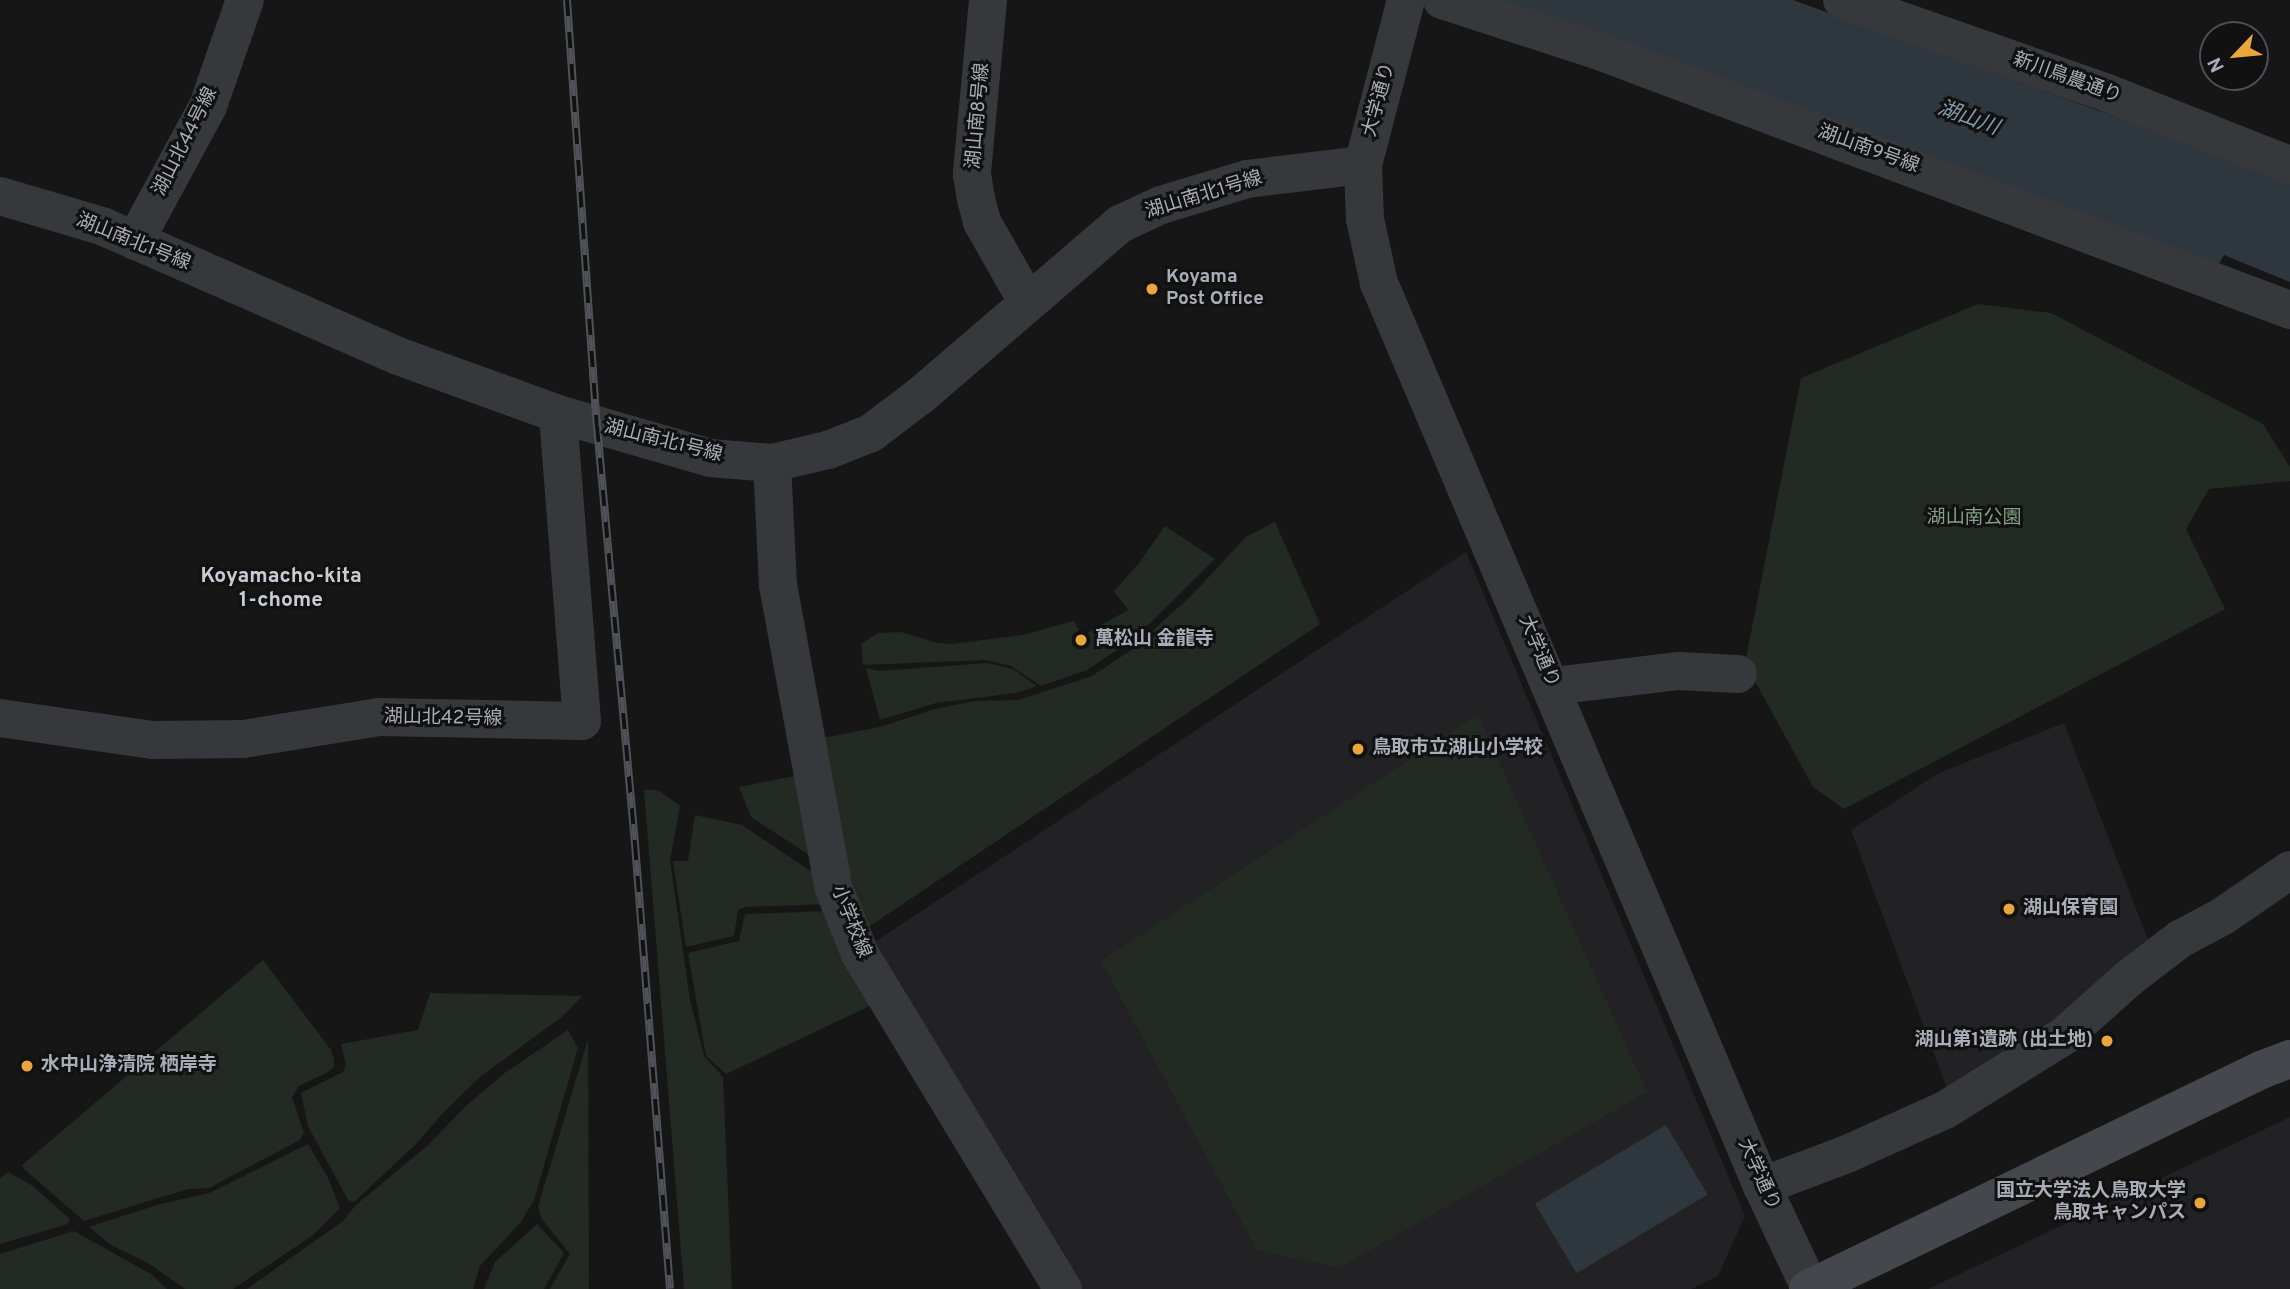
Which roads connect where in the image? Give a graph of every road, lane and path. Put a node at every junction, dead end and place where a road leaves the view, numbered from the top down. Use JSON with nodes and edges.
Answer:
{"nodes":[{"id":1,"x":245,"y":0,"type":"edge"},
{"id":2,"x":988,"y":0,"type":"edge"},
{"id":3,"x":1406,"y":0,"type":"edge"},
{"id":4,"x":1442,"y":0,"type":"edge"},
{"id":5,"x":1842,"y":0,"type":"edge"},
{"id":6,"x":1363,"y":165,"type":"junction"},
{"id":7,"x":2290,"y":166,"type":"edge"},
{"id":8,"x":0,"y":196,"type":"edge"},
{"id":9,"x":135,"y":241,"type":"junction"},
{"id":10,"x":1028,"y":303,"type":"junction"},
{"id":11,"x":2290,"y":310,"type":"edge"},
{"id":12,"x":558,"y":414,"type":"junction"},
{"id":13,"x":772,"y":463,"type":"junction"},
{"id":14,"x":1738,"y":674,"type":"dead end"},
{"id":15,"x":1553,"y":686,"type":"junction"},
{"id":16,"x":0,"y":718,"type":"edge"},
{"id":17,"x":2290,"y":870,"type":"edge"},
{"id":18,"x":2290,"y":1059,"type":"edge"},
{"id":19,"x":1762,"y":1185,"type":"junction"},
{"id":20,"x":1809,"y":1288,"type":"edge"},
{"id":21,"x":1063,"y":1289,"type":"edge"}],
"edges":[{"from":1,"to":9,"type":"street","name":"湖山北44号線"},
{"from":2,"to":10,"type":"street","name":"湖山南8号線"},
{"from":3,"to":6,"type":"street","name":"大学通り"},
{"from":4,"to":11,"type":"street","name":"湖山南9号線"},
{"from":5,"to":7,"type":"street","name":"新川鳥農通り"},
{"from":6,"to":10,"type":"street","name":"湖山南北1号線"},
{"from":6,"to":15,"type":"street","name":"大学通り"},
{"from":8,"to":9,"type":"street","name":"湖山南北1号線"},
{"from":9,"to":12,"type":"street","name":"湖山南北1号線"},
{"from":10,"to":13,"type":"street","name":"湖山南北1号線"},
{"from":12,"to":13,"type":"street","name":"湖山南北1号線"},
{"from":12,"to":16,"type":"street","name":"湖山北42号線"},
{"from":13,"to":21,"type":"street","name":"小学校線"},
{"from":14,"to":15,"type":"street"},
{"from":15,"to":19,"type":"street","name":"大学通り"},
{"from":17,"to":19,"type":"street"},
{"from":18,"to":20,"type":"main road"},
{"from":19,"to":20,"type":"street","name":"大学通り"}]}
